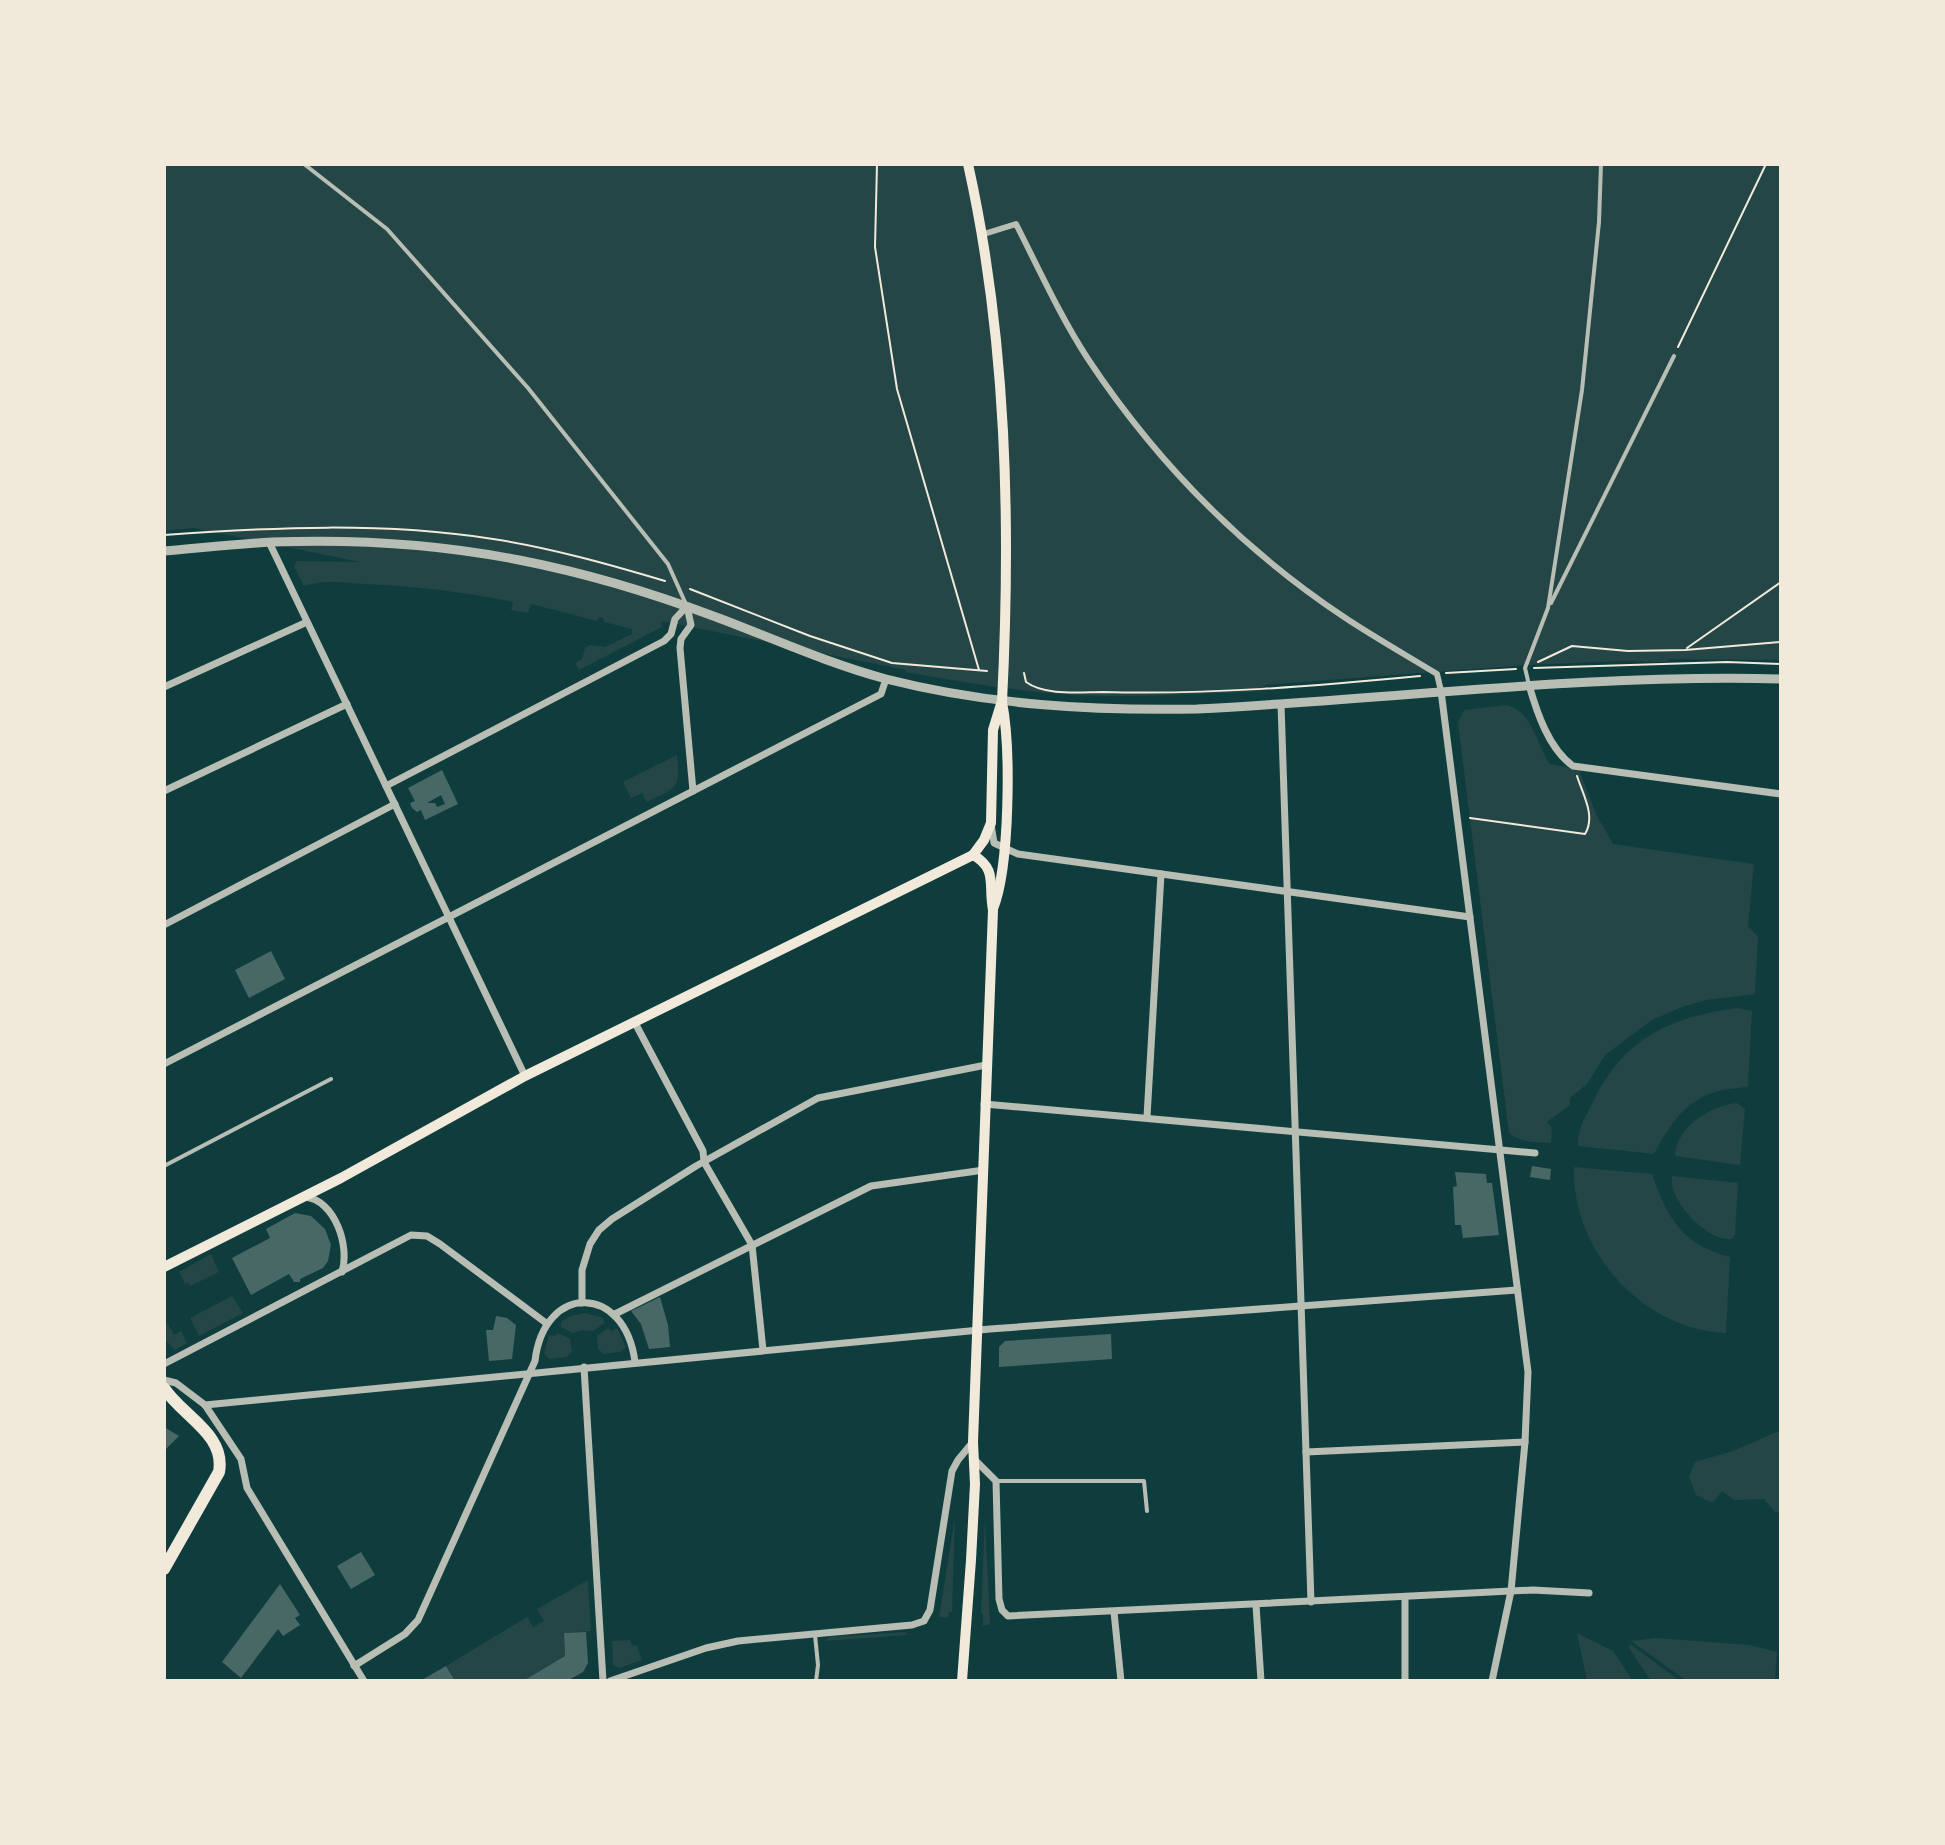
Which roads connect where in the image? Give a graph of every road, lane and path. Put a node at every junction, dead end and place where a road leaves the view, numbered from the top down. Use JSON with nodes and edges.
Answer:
{"nodes":[{"id":1,"x":304,"y":164,"type":"edge"},
{"id":2,"x":877,"y":164,"type":"edge"},
{"id":3,"x":968,"y":164,"type":"edge"},
{"id":4,"x":1601,"y":164,"type":"edge"},
{"id":5,"x":1766,"y":164,"type":"edge"},
{"id":6,"x":984,"y":234,"type":"junction"},
{"id":7,"x":1674,"y":356,"type":"joint"},
{"id":8,"x":269,"y":542,"type":"junction"},
{"id":9,"x":164,"y":551,"type":"edge"},
{"id":10,"x":1781,"y":582,"type":"edge"},
{"id":11,"x":687,"y":606,"type":"junction"},
{"id":12,"x":1548,"y":608,"type":"junction"},
{"id":13,"x":307,"y":622,"type":"junction"},
{"id":14,"x":669,"y":637,"type":"junction"},
{"id":15,"x":1781,"y":642,"type":"edge"},
{"id":16,"x":680,"y":644,"type":"junction"},
{"id":17,"x":1685,"y":650,"type":"junction"},
{"id":18,"x":1781,"y":664,"type":"edge"},
{"id":19,"x":1542,"y":667,"type":"dead end"},
{"id":20,"x":1525,"y":668,"type":"junction"},
{"id":21,"x":1512,"y":669,"type":"dead end"},
{"id":22,"x":979,"y":671,"type":"dead end"},
{"id":23,"x":1024,"y":673,"type":"dead end"},
{"id":24,"x":1455,"y":673,"type":"dead end"},
{"id":25,"x":1437,"y":674,"type":"junction"},
{"id":26,"x":886,"y":679,"type":"junction"},
{"id":27,"x":1781,"y":679,"type":"edge"},
{"id":28,"x":1529,"y":685,"type":"junction"},
{"id":29,"x":164,"y":687,"type":"edge"},
{"id":30,"x":1441,"y":691,"type":"junction"},
{"id":31,"x":1002,"y":702,"type":"junction"},
{"id":32,"x":347,"y":704,"type":"junction"},
{"id":33,"x":1281,"y":704,"type":"junction"},
{"id":34,"x":1573,"y":766,"type":"junction"},
{"id":35,"x":386,"y":786,"type":"junction"},
{"id":36,"x":164,"y":791,"type":"edge"},
{"id":37,"x":693,"y":791,"type":"junction"},
{"id":38,"x":1781,"y":794,"type":"edge"},
{"id":39,"x":395,"y":804,"type":"junction"},
{"id":40,"x":1469,"y":818,"type":"dead end"},
{"id":41,"x":991,"y":823,"type":"junction"},
{"id":42,"x":1000,"y":847,"type":"junction"},
{"id":43,"x":973,"y":855,"type":"junction"},
{"id":44,"x":1161,"y":874,"type":"junction"},
{"id":45,"x":1288,"y":892,"type":"junction"},
{"id":46,"x":993,"y":910,"type":"junction"},
{"id":47,"x":449,"y":917,"type":"junction"},
{"id":48,"x":1470,"y":917,"type":"junction"},
{"id":49,"x":164,"y":925,"type":"edge"},
{"id":50,"x":634,"y":1021,"type":"junction"},
{"id":51,"x":164,"y":1064,"type":"edge"},
{"id":52,"x":986,"y":1065,"type":"junction"},
{"id":53,"x":525,"y":1076,"type":"junction"},
{"id":54,"x":331,"y":1079,"type":"dead end"},
{"id":55,"x":984,"y":1104,"type":"junction"},
{"id":56,"x":1147,"y":1117,"type":"junction"},
{"id":57,"x":1295,"y":1131,"type":"junction"},
{"id":58,"x":1500,"y":1151,"type":"junction"},
{"id":59,"x":1535,"y":1153,"type":"dead end"},
{"id":60,"x":704,"y":1162,"type":"junction"},
{"id":61,"x":164,"y":1166,"type":"edge"},
{"id":62,"x":984,"y":1170,"type":"junction"},
{"id":63,"x":303,"y":1197,"type":"junction"},
{"id":64,"x":752,"y":1245,"type":"junction"},
{"id":65,"x":164,"y":1267,"type":"edge"},
{"id":66,"x":342,"y":1272,"type":"junction"},
{"id":67,"x":1517,"y":1290,"type":"junction"},
{"id":68,"x":582,"y":1303,"type":"junction"},
{"id":69,"x":1301,"y":1306,"type":"junction"},
{"id":70,"x":615,"y":1314,"type":"junction"},
{"id":71,"x":546,"y":1323,"type":"junction"},
{"id":72,"x":977,"y":1330,"type":"junction"},
{"id":73,"x":763,"y":1350,"type":"junction"},
{"id":74,"x":635,"y":1362,"type":"junction"},
{"id":75,"x":164,"y":1364,"type":"edge"},
{"id":76,"x":584,"y":1367,"type":"junction"},
{"id":77,"x":529,"y":1372,"type":"junction"},
{"id":78,"x":164,"y":1380,"type":"edge"},
{"id":79,"x":164,"y":1388,"type":"edge"},
{"id":80,"x":205,"y":1405,"type":"junction"},
{"id":81,"x":973,"y":1442,"type":"junction"},
{"id":82,"x":1525,"y":1442,"type":"junction"},
{"id":83,"x":1306,"y":1452,"type":"junction"},
{"id":84,"x":974,"y":1459,"type":"junction"},
{"id":85,"x":996,"y":1481,"type":"junction"},
{"id":86,"x":1147,"y":1511,"type":"dead end"},
{"id":87,"x":164,"y":1569,"type":"edge"},
{"id":88,"x":1511,"y":1591,"type":"junction"},
{"id":89,"x":1589,"y":1593,"type":"dead end"},
{"id":90,"x":1405,"y":1598,"type":"junction"},
{"id":91,"x":1311,"y":1602,"type":"junction"},
{"id":92,"x":1256,"y":1605,"type":"junction"},
{"id":93,"x":1114,"y":1612,"type":"junction"},
{"id":94,"x":815,"y":1633,"type":"junction"},
{"id":95,"x":354,"y":1666,"type":"junction"},
{"id":96,"x":364,"y":1681,"type":"edge"},
{"id":97,"x":603,"y":1681,"type":"edge"},
{"id":98,"x":610,"y":1681,"type":"edge"},
{"id":99,"x":816,"y":1681,"type":"edge"},
{"id":100,"x":962,"y":1681,"type":"edge"},
{"id":101,"x":1121,"y":1681,"type":"edge"},
{"id":102,"x":1261,"y":1681,"type":"edge"},
{"id":103,"x":1405,"y":1681,"type":"edge"},
{"id":104,"x":1492,"y":1681,"type":"edge"}],
"edges":[{"from":1,"to":11,"type":"lane"},
{"from":2,"to":22,"type":"path"},
{"from":3,"to":6,"type":"main road"},
{"from":4,"to":12,"type":"lane"},
{"from":5,"to":7,"type":"path"},
{"from":6,"to":25,"type":"street"},
{"from":6,"to":31,"type":"main road"},
{"from":7,"to":12,"type":"lane"},
{"from":8,"to":9,"type":"street"},
{"from":8,"to":11,"type":"street"},
{"from":8,"to":13,"type":"street"},
{"from":10,"to":17,"type":"path"},
{"from":11,"to":14,"type":"street"},
{"from":11,"to":16,"type":"street"},
{"from":11,"to":26,"type":"street"},
{"from":12,"to":20,"type":"lane"},
{"from":13,"to":29,"type":"street"},
{"from":13,"to":32,"type":"street"},
{"from":14,"to":16,"type":"street"},
{"from":14,"to":35,"type":"street"},
{"from":15,"to":17,"type":"path"},
{"from":16,"to":37,"type":"street"},
{"from":17,"to":20,"type":"path"},
{"from":18,"to":19,"type":"path"},
{"from":20,"to":28,"type":"lane"},
{"from":21,"to":24,"type":"path"},
{"from":23,"to":25,"type":"path"},
{"from":25,"to":30,"type":"street"},
{"from":26,"to":31,"type":"street"},
{"from":26,"to":37,"type":"street"},
{"from":27,"to":28,"type":"street"},
{"from":28,"to":30,"type":"street"},
{"from":28,"to":34,"type":"street"},
{"from":30,"to":33,"type":"street"},
{"from":30,"to":48,"type":"street"},
{"from":31,"to":33,"type":"street"},
{"from":31,"to":41,"type":"main road"},
{"from":31,"to":42,"type":"main road"},
{"from":32,"to":35,"type":"street"},
{"from":32,"to":36,"type":"street"},
{"from":33,"to":45,"type":"street"},
{"from":34,"to":38,"type":"street"},
{"from":34,"to":40,"type":"path"},
{"from":35,"to":39,"type":"street"},
{"from":37,"to":47,"type":"street"},
{"from":39,"to":47,"type":"street"},
{"from":39,"to":49,"type":"street"},
{"from":41,"to":42,"type":"street"},
{"from":41,"to":43,"type":"main road"},
{"from":42,"to":44,"type":"street"},
{"from":42,"to":46,"type":"main road"},
{"from":43,"to":46,"type":"main road"},
{"from":43,"to":50,"type":"main road"},
{"from":44,"to":45,"type":"street"},
{"from":44,"to":56,"type":"street"},
{"from":45,"to":48,"type":"street"},
{"from":45,"to":57,"type":"street"},
{"from":46,"to":52,"type":"main road"},
{"from":47,"to":51,"type":"street"},
{"from":47,"to":53,"type":"street"},
{"from":48,"to":58,"type":"street"},
{"from":50,"to":53,"type":"main road"},
{"from":50,"to":60,"type":"street"},
{"from":52,"to":55,"type":"main road"},
{"from":52,"to":60,"type":"street"},
{"from":53,"to":63,"type":"main road"},
{"from":54,"to":61,"type":"lane"},
{"from":55,"to":56,"type":"street"},
{"from":55,"to":62,"type":"main road"},
{"from":56,"to":57,"type":"street"},
{"from":57,"to":58,"type":"street"},
{"from":57,"to":69,"type":"street"},
{"from":58,"to":59,"type":"street"},
{"from":58,"to":67,"type":"street"},
{"from":60,"to":64,"type":"street"},
{"from":60,"to":68,"type":"street"},
{"from":62,"to":64,"type":"street"},
{"from":62,"to":72,"type":"main road"},
{"from":63,"to":65,"type":"main road"},
{"from":63,"to":66,"type":"street"},
{"from":64,"to":70,"type":"street"},
{"from":64,"to":73,"type":"street"},
{"from":66,"to":71,"type":"street"},
{"from":66,"to":75,"type":"street"},
{"from":67,"to":69,"type":"street"},
{"from":67,"to":82,"type":"street"},
{"from":68,"to":70,"type":"street"},
{"from":68,"to":71,"type":"street"},
{"from":69,"to":72,"type":"street"},
{"from":69,"to":83,"type":"street"},
{"from":70,"to":74,"type":"street"},
{"from":71,"to":77,"type":"street"},
{"from":72,"to":73,"type":"street"},
{"from":72,"to":81,"type":"main road"},
{"from":73,"to":74,"type":"street"},
{"from":74,"to":76,"type":"street"},
{"from":76,"to":77,"type":"street"},
{"from":76,"to":97,"type":"street"},
{"from":77,"to":80,"type":"street"},
{"from":77,"to":95,"type":"street"},
{"from":78,"to":80,"type":"street"},
{"from":79,"to":87,"type":"main road"},
{"from":80,"to":95,"type":"street"},
{"from":81,"to":84,"type":"main road"},
{"from":81,"to":94,"type":"street"},
{"from":82,"to":83,"type":"street"},
{"from":82,"to":88,"type":"street"},
{"from":83,"to":91,"type":"street"},
{"from":84,"to":85,"type":"street"},
{"from":84,"to":100,"type":"main road"},
{"from":85,"to":86,"type":"lane"},
{"from":85,"to":93,"type":"street"},
{"from":88,"to":89,"type":"street"},
{"from":88,"to":90,"type":"street"},
{"from":88,"to":104,"type":"street"},
{"from":90,"to":91,"type":"street"},
{"from":90,"to":103,"type":"street"},
{"from":91,"to":92,"type":"street"},
{"from":92,"to":93,"type":"street"},
{"from":92,"to":102,"type":"street"},
{"from":93,"to":101,"type":"street"},
{"from":94,"to":98,"type":"street"},
{"from":94,"to":99,"type":"lane"},
{"from":95,"to":96,"type":"street"}]}
